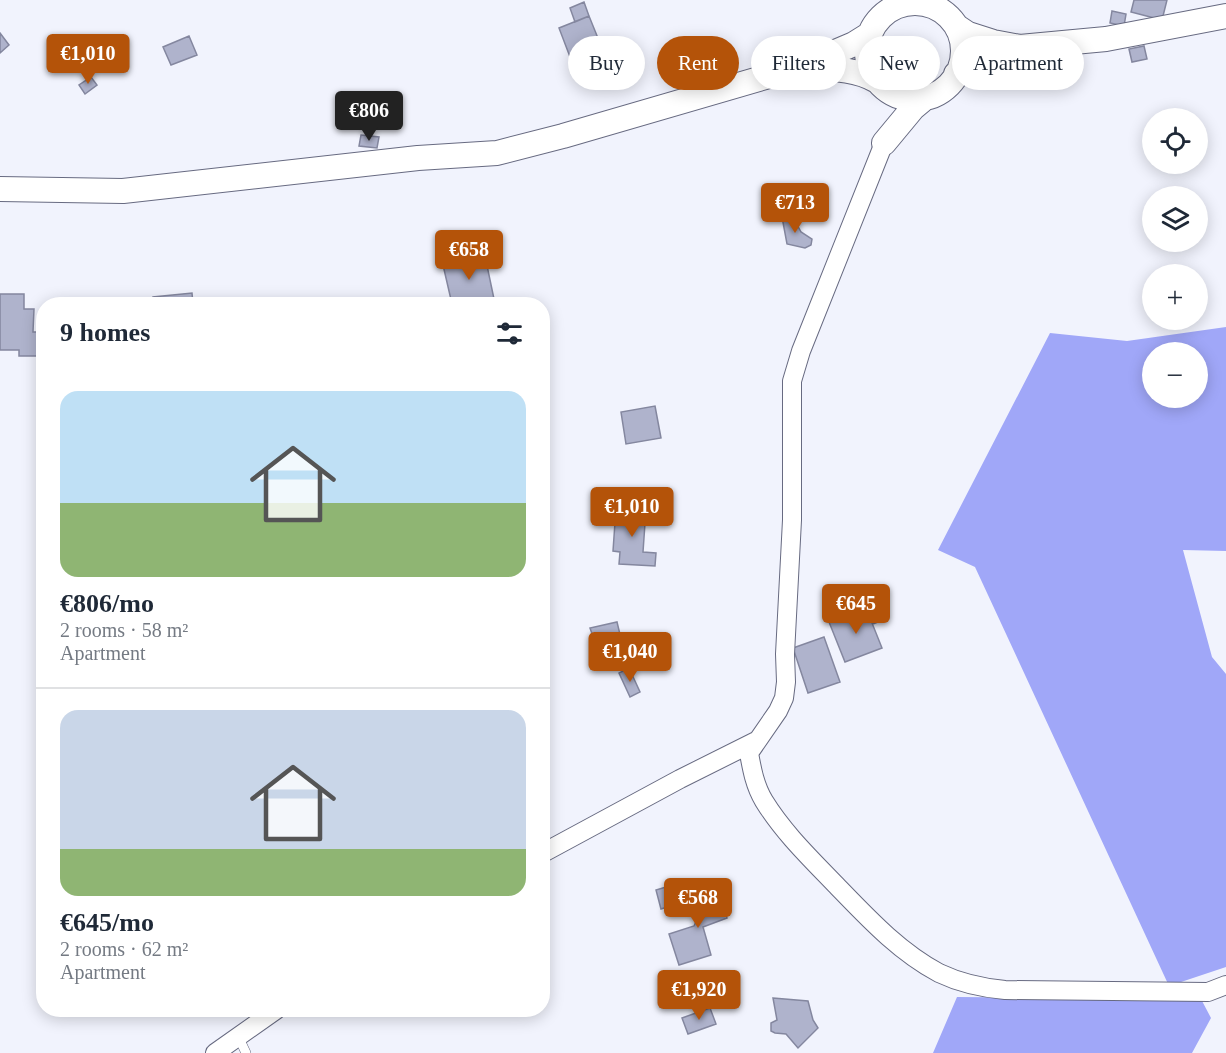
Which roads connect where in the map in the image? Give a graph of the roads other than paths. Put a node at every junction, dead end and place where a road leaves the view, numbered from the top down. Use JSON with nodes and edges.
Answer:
{"nodes":[{"id":1,"x":925,"y":2,"type":"edge"},
{"id":2,"x":880,"y":16,"type":"edge"},
{"id":3,"x":1226,"y":16,"type":"edge"},
{"id":4,"x":956,"y":26,"type":"junction"},
{"id":5,"x":874,"y":36,"type":"edge"},
{"id":6,"x":960,"y":36,"type":"edge"},
{"id":7,"x":974,"y":36,"type":"edge"},
{"id":8,"x":1084,"y":41,"type":"edge"},
{"id":9,"x":846,"y":47,"type":"edge"},
{"id":10,"x":952,"y":79,"type":"edge"},
{"id":11,"x":751,"y":81,"type":"edge"},
{"id":12,"x":884,"y":90,"type":"edge"},
{"id":13,"x":889,"y":90,"type":"edge"},
{"id":14,"x":925,"y":98,"type":"junction"},
{"id":15,"x":884,"y":143,"type":"junction"},
{"id":16,"x":0,"y":189,"type":"edge"},
{"id":17,"x":756,"y":741,"type":"junction"},
{"id":18,"x":550,"y":849,"type":"edge"},
{"id":19,"x":1226,"y":985,"type":"edge"},
{"id":20,"x":269,"y":1017,"type":"edge"},
{"id":21,"x":242,"y":1045,"type":"edge"},
{"id":22,"x":215,"y":1053,"type":"edge"}],
"edges":[{"from":1,"to":2,"type":"street"},
{"from":1,"to":4,"type":"street"},
{"from":2,"to":5,"type":"street"},
{"from":2,"to":9,"type":"street"},
{"from":3,"to":8,"type":"street"},
{"from":4,"to":6,"type":"street"},
{"from":4,"to":7,"type":"street"},
{"from":10,"to":14,"type":"street"},
{"from":11,"to":16,"type":"street"},
{"from":12,"to":15,"type":"street"},
{"from":13,"to":14,"type":"street"},
{"from":14,"to":15,"type":"street"},
{"from":15,"to":17,"type":"street"},
{"from":17,"to":18,"type":"street"},
{"from":17,"to":19,"type":"street"},
{"from":20,"to":21,"type":"street"},
{"from":21,"to":22,"type":"street"}]}
